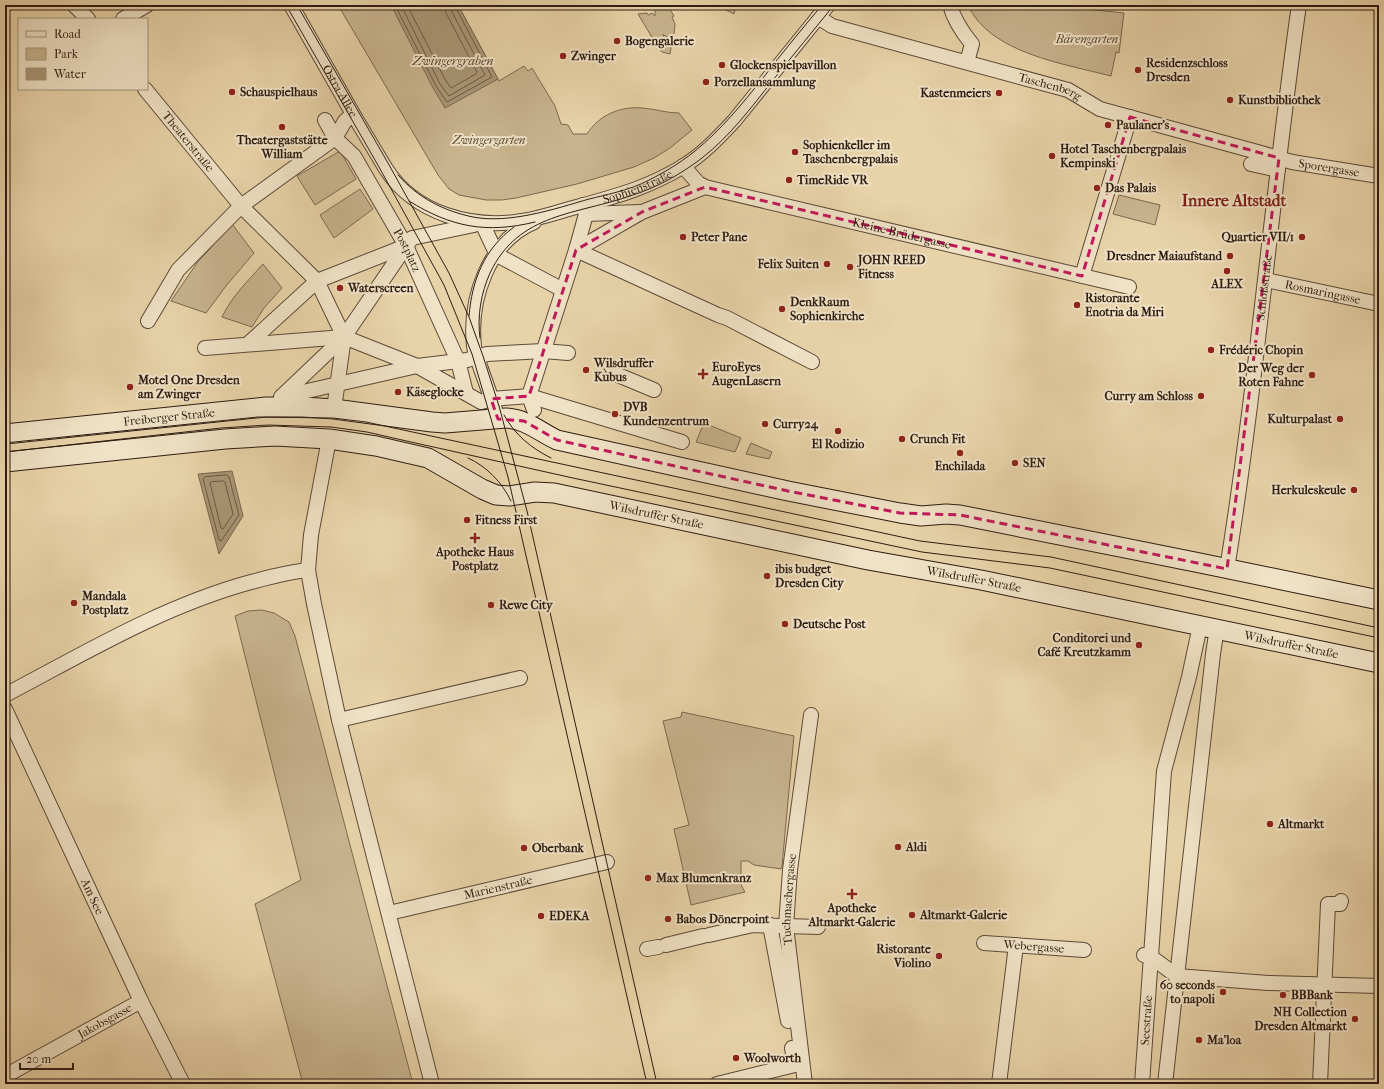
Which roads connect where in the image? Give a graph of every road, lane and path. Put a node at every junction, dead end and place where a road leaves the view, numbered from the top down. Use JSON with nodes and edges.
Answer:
{"nodes":[{"id":1,"x":74,"y":5,"type":"edge"},
{"id":2,"x":147,"y":5,"type":"edge"},
{"id":3,"x":292,"y":5,"type":"edge"},
{"id":4,"x":828,"y":5,"type":"edge"},
{"id":5,"x":950,"y":5,"type":"edge"},
{"id":6,"x":1299,"y":5,"type":"edge"},
{"id":7,"x":818,"y":16,"type":"junction"},
{"id":8,"x":87,"y":18,"type":"edge"},
{"id":9,"x":125,"y":18,"type":"edge"},
{"id":10,"x":967,"y":62,"type":"junction"},
{"id":11,"x":145,"y":90,"type":"edge"},
{"id":12,"x":353,"y":114,"type":"junction"},
{"id":13,"x":1130,"y":117,"type":"junction"},
{"id":14,"x":325,"y":120,"type":"dead end"},
{"id":15,"x":1136,"y":134,"type":"dead end"},
{"id":16,"x":335,"y":138,"type":"junction"},
{"id":17,"x":1251,"y":164,"type":"dead end"},
{"id":18,"x":1279,"y":164,"type":"junction"},
{"id":19,"x":684,"y":166,"type":"junction"},
{"id":20,"x":390,"y":176,"type":"joint"},
{"id":21,"x":1379,"y":176,"type":"edge"},
{"id":22,"x":705,"y":187,"type":"junction"},
{"id":23,"x":241,"y":206,"type":"junction"},
{"id":24,"x":585,"y":209,"type":"junction"},
{"id":25,"x":642,"y":212,"type":"junction"},
{"id":26,"x":555,"y":213,"type":"junction"},
{"id":27,"x":482,"y":223,"type":"junction"},
{"id":28,"x":409,"y":242,"type":"junction"},
{"id":29,"x":576,"y":250,"type":"junction"},
{"id":30,"x":496,"y":253,"type":"junction"},
{"id":31,"x":1082,"y":276,"type":"junction"},
{"id":32,"x":1266,"y":280,"type":"junction"},
{"id":33,"x":317,"y":281,"type":"junction"},
{"id":34,"x":1129,"y":287,"type":"dead end"},
{"id":35,"x":563,"y":290,"type":"junction"},
{"id":36,"x":1379,"y":304,"type":"edge"},
{"id":37,"x":148,"y":321,"type":"dead end"},
{"id":38,"x":344,"y":337,"type":"junction"},
{"id":39,"x":248,"y":344,"type":"junction"},
{"id":40,"x":205,"y":348,"type":"dead end"},
{"id":41,"x":543,"y":351,"type":"junction"},
{"id":42,"x":568,"y":353,"type":"dead end"},
{"id":43,"x":467,"y":360,"type":"junction"},
{"id":44,"x":812,"y":362,"type":"dead end"},
{"id":45,"x":417,"y":366,"type":"junction"},
{"id":46,"x":614,"y":374,"type":"dead end"},
{"id":47,"x":338,"y":384,"type":"junction"},
{"id":48,"x":654,"y":390,"type":"dead end"},
{"id":49,"x":466,"y":393,"type":"junction"},
{"id":50,"x":529,"y":396,"type":"junction"},
{"id":51,"x":492,"y":399,"type":"junction"},
{"id":52,"x":281,"y":402,"type":"junction"},
{"id":53,"x":334,"y":409,"type":"junction"},
{"id":54,"x":534,"y":410,"type":"dead end"},
{"id":55,"x":498,"y":419,"type":"junction"},
{"id":56,"x":5,"y":434,"type":"edge"},
{"id":57,"x":329,"y":439,"type":"junction"},
{"id":58,"x":682,"y":442,"type":"dead end"},
{"id":59,"x":5,"y":462,"type":"edge"},
{"id":60,"x":1227,"y":569,"type":"junction"},
{"id":61,"x":308,"y":570,"type":"junction"},
{"id":62,"x":1379,"y":600,"type":"edge"},
{"id":63,"x":1217,"y":628,"type":"junction"},
{"id":64,"x":1198,"y":635,"type":"dead end"},
{"id":65,"x":1379,"y":662,"type":"edge"},
{"id":66,"x":520,"y":678,"type":"dead end"},
{"id":67,"x":5,"y":696,"type":"edge"},
{"id":68,"x":5,"y":709,"type":"edge"},
{"id":69,"x":811,"y":715,"type":"dead end"},
{"id":70,"x":339,"y":720,"type":"junction"},
{"id":71,"x":607,"y":862,"type":"dead end"},
{"id":72,"x":1341,"y":899,"type":"dead end"},
{"id":73,"x":389,"y":913,"type":"junction"},
{"id":74,"x":778,"y":926,"type":"junction"},
{"id":75,"x":818,"y":927,"type":"dead end"},
{"id":76,"x":984,"y":943,"type":"dead end"},
{"id":77,"x":1016,"y":945,"type":"junction"},
{"id":78,"x":657,"y":947,"type":"dead end"},
{"id":79,"x":1084,"y":950,"type":"dead end"},
{"id":80,"x":1146,"y":956,"type":"junction"},
{"id":81,"x":1177,"y":976,"type":"junction"},
{"id":82,"x":1324,"y":985,"type":"junction"},
{"id":83,"x":1379,"y":986,"type":"edge"},
{"id":84,"x":141,"y":1001,"type":"junction"},
{"id":85,"x":5,"y":1076,"type":"edge"},
{"id":86,"x":183,"y":1084,"type":"edge"},
{"id":87,"x":432,"y":1084,"type":"edge"},
{"id":88,"x":717,"y":1084,"type":"edge"},
{"id":89,"x":805,"y":1084,"type":"edge"},
{"id":90,"x":999,"y":1084,"type":"edge"},
{"id":91,"x":1142,"y":1084,"type":"edge"},
{"id":92,"x":1164,"y":1084,"type":"edge"},
{"id":93,"x":1320,"y":1084,"type":"edge"}],
"edges":[{"from":1,"to":8,"type":"street"},
{"from":2,"to":9,"type":"street"},
{"from":3,"to":12,"type":"street","name":"Ostra-Allee"},
{"from":4,"to":7,"type":"street","name":"Sophienstraße"},
{"from":5,"to":10,"type":"street"},
{"from":6,"to":18,"type":"street","name":"Schloßstraße"},
{"from":7,"to":10,"type":"street","name":"Taschenberg"},
{"from":7,"to":19,"type":"street","name":"Sophienstraße"},
{"from":10,"to":13,"type":"street","name":"Taschenberg"},
{"from":11,"to":23,"type":"street","name":"Theaterstraße"},
{"from":12,"to":16,"type":"street"},
{"from":12,"to":20,"type":"street","name":"Ostra-Allee"},
{"from":13,"to":15,"type":"street"},
{"from":13,"to":18,"type":"street","name":"Taschenberg"},
{"from":13,"to":31,"type":"street"},
{"from":14,"to":16,"type":"street","name":"Postplatz"},
{"from":16,"to":23,"type":"street"},
{"from":16,"to":28,"type":"street","name":"Postplatz"},
{"from":17,"to":18,"type":"street"},
{"from":18,"to":21,"type":"street","name":"Sporergasse"},
{"from":18,"to":32,"type":"street","name":"Schloßstraße"},
{"from":19,"to":22,"type":"street","name":"Kleine Brüdergasse"},
{"from":19,"to":24,"type":"street","name":"Sophienstraße"},
{"from":20,"to":27,"type":"street","name":"Sophienstraße"},
{"from":22,"to":25,"type":"street"},
{"from":22,"to":31,"type":"street","name":"Kleine Brüdergasse"},
{"from":23,"to":33,"type":"street","name":"Theaterstraße"},
{"from":23,"to":37,"type":"street"},
{"from":24,"to":25,"type":"street"},
{"from":24,"to":26,"type":"street","name":"Sophienstraße"},
{"from":24,"to":29,"type":"street"},
{"from":25,"to":29,"type":"street"},
{"from":26,"to":27,"type":"street","name":"Sophienstraße"},
{"from":26,"to":30,"type":"street","name":"Postplatz"},
{"from":27,"to":28,"type":"street","name":"Postplatz"},
{"from":27,"to":30,"type":"street"},
{"from":28,"to":33,"type":"street"},
{"from":28,"to":38,"type":"street"},
{"from":28,"to":43,"type":"street","name":"Postplatz"},
{"from":29,"to":35,"type":"street"},
{"from":29,"to":44,"type":"street"},
{"from":30,"to":35,"type":"street"},
{"from":30,"to":43,"type":"street","name":"Postplatz"},
{"from":31,"to":34,"type":"street","name":"Kleine Brüdergasse"},
{"from":32,"to":36,"type":"street","name":"Rosmaringasse"},
{"from":32,"to":60,"type":"street","name":"Schloßstraße"},
{"from":33,"to":38,"type":"street","name":"Theaterstraße"},
{"from":33,"to":39,"type":"street"},
{"from":35,"to":41,"type":"street"},
{"from":38,"to":39,"type":"street"},
{"from":38,"to":45,"type":"street"},
{"from":38,"to":47,"type":"street"},
{"from":38,"to":52,"type":"street"},
{"from":39,"to":40,"type":"street"},
{"from":41,"to":42,"type":"street"},
{"from":41,"to":43,"type":"street"},
{"from":41,"to":50,"type":"street"},
{"from":43,"to":45,"type":"street"},
{"from":43,"to":49,"type":"street","name":"Postplatz"},
{"from":43,"to":51,"type":"street","name":"Postplatz"},
{"from":45,"to":47,"type":"street"},
{"from":45,"to":49,"type":"street"},
{"from":46,"to":48,"type":"street"},
{"from":47,"to":52,"type":"street"},
{"from":47,"to":53,"type":"street"},
{"from":49,"to":51,"type":"street"},
{"from":50,"to":51,"type":"street"},
{"from":50,"to":54,"type":"street"},
{"from":50,"to":58,"type":"street"},
{"from":51,"to":55,"type":"street","name":"Postplatz"},
{"from":52,"to":53,"type":"street","name":"Freiberger Straße"},
{"from":52,"to":56,"type":"street","name":"Freiberger Straße"},
{"from":53,"to":55,"type":"street"},
{"from":55,"to":60,"type":"street"},
{"from":57,"to":59,"type":"street"},
{"from":57,"to":61,"type":"street"},
{"from":57,"to":63,"type":"street","name":"Wilsdruffer Straße"},
{"from":60,"to":62,"type":"street"},
{"from":61,"to":67,"type":"street"},
{"from":61,"to":70,"type":"street"},
{"from":63,"to":65,"type":"street","name":"Wilsdruffer Straße"},
{"from":63,"to":81,"type":"street","name":"Seestraße"},
{"from":64,"to":80,"type":"street"},
{"from":66,"to":70,"type":"street"},
{"from":68,"to":84,"type":"street","name":"Am See"},
{"from":69,"to":74,"type":"street","name":"Tuchmachergasse"},
{"from":70,"to":73,"type":"street"},
{"from":71,"to":73,"type":"street","name":"Marienstraße"},
{"from":72,"to":82,"type":"street"},
{"from":73,"to":87,"type":"street"},
{"from":74,"to":75,"type":"street"},
{"from":74,"to":78,"type":"street"},
{"from":74,"to":88,"type":"street","name":"Tuchmachergasse"},
{"from":74,"to":89,"type":"street","name":"Tuchmachergasse"},
{"from":76,"to":77,"type":"street","name":"Webergasse"},
{"from":77,"to":79,"type":"street","name":"Webergasse"},
{"from":77,"to":90,"type":"street"},
{"from":80,"to":81,"type":"street"},
{"from":80,"to":91,"type":"street","name":"Seestraße"},
{"from":81,"to":82,"type":"street"},
{"from":81,"to":92,"type":"street","name":"Seestraße"},
{"from":82,"to":83,"type":"street"},
{"from":82,"to":93,"type":"street"},
{"from":84,"to":85,"type":"street","name":"Jakobsgasse"},
{"from":84,"to":86,"type":"street","name":"Am See"}]}
